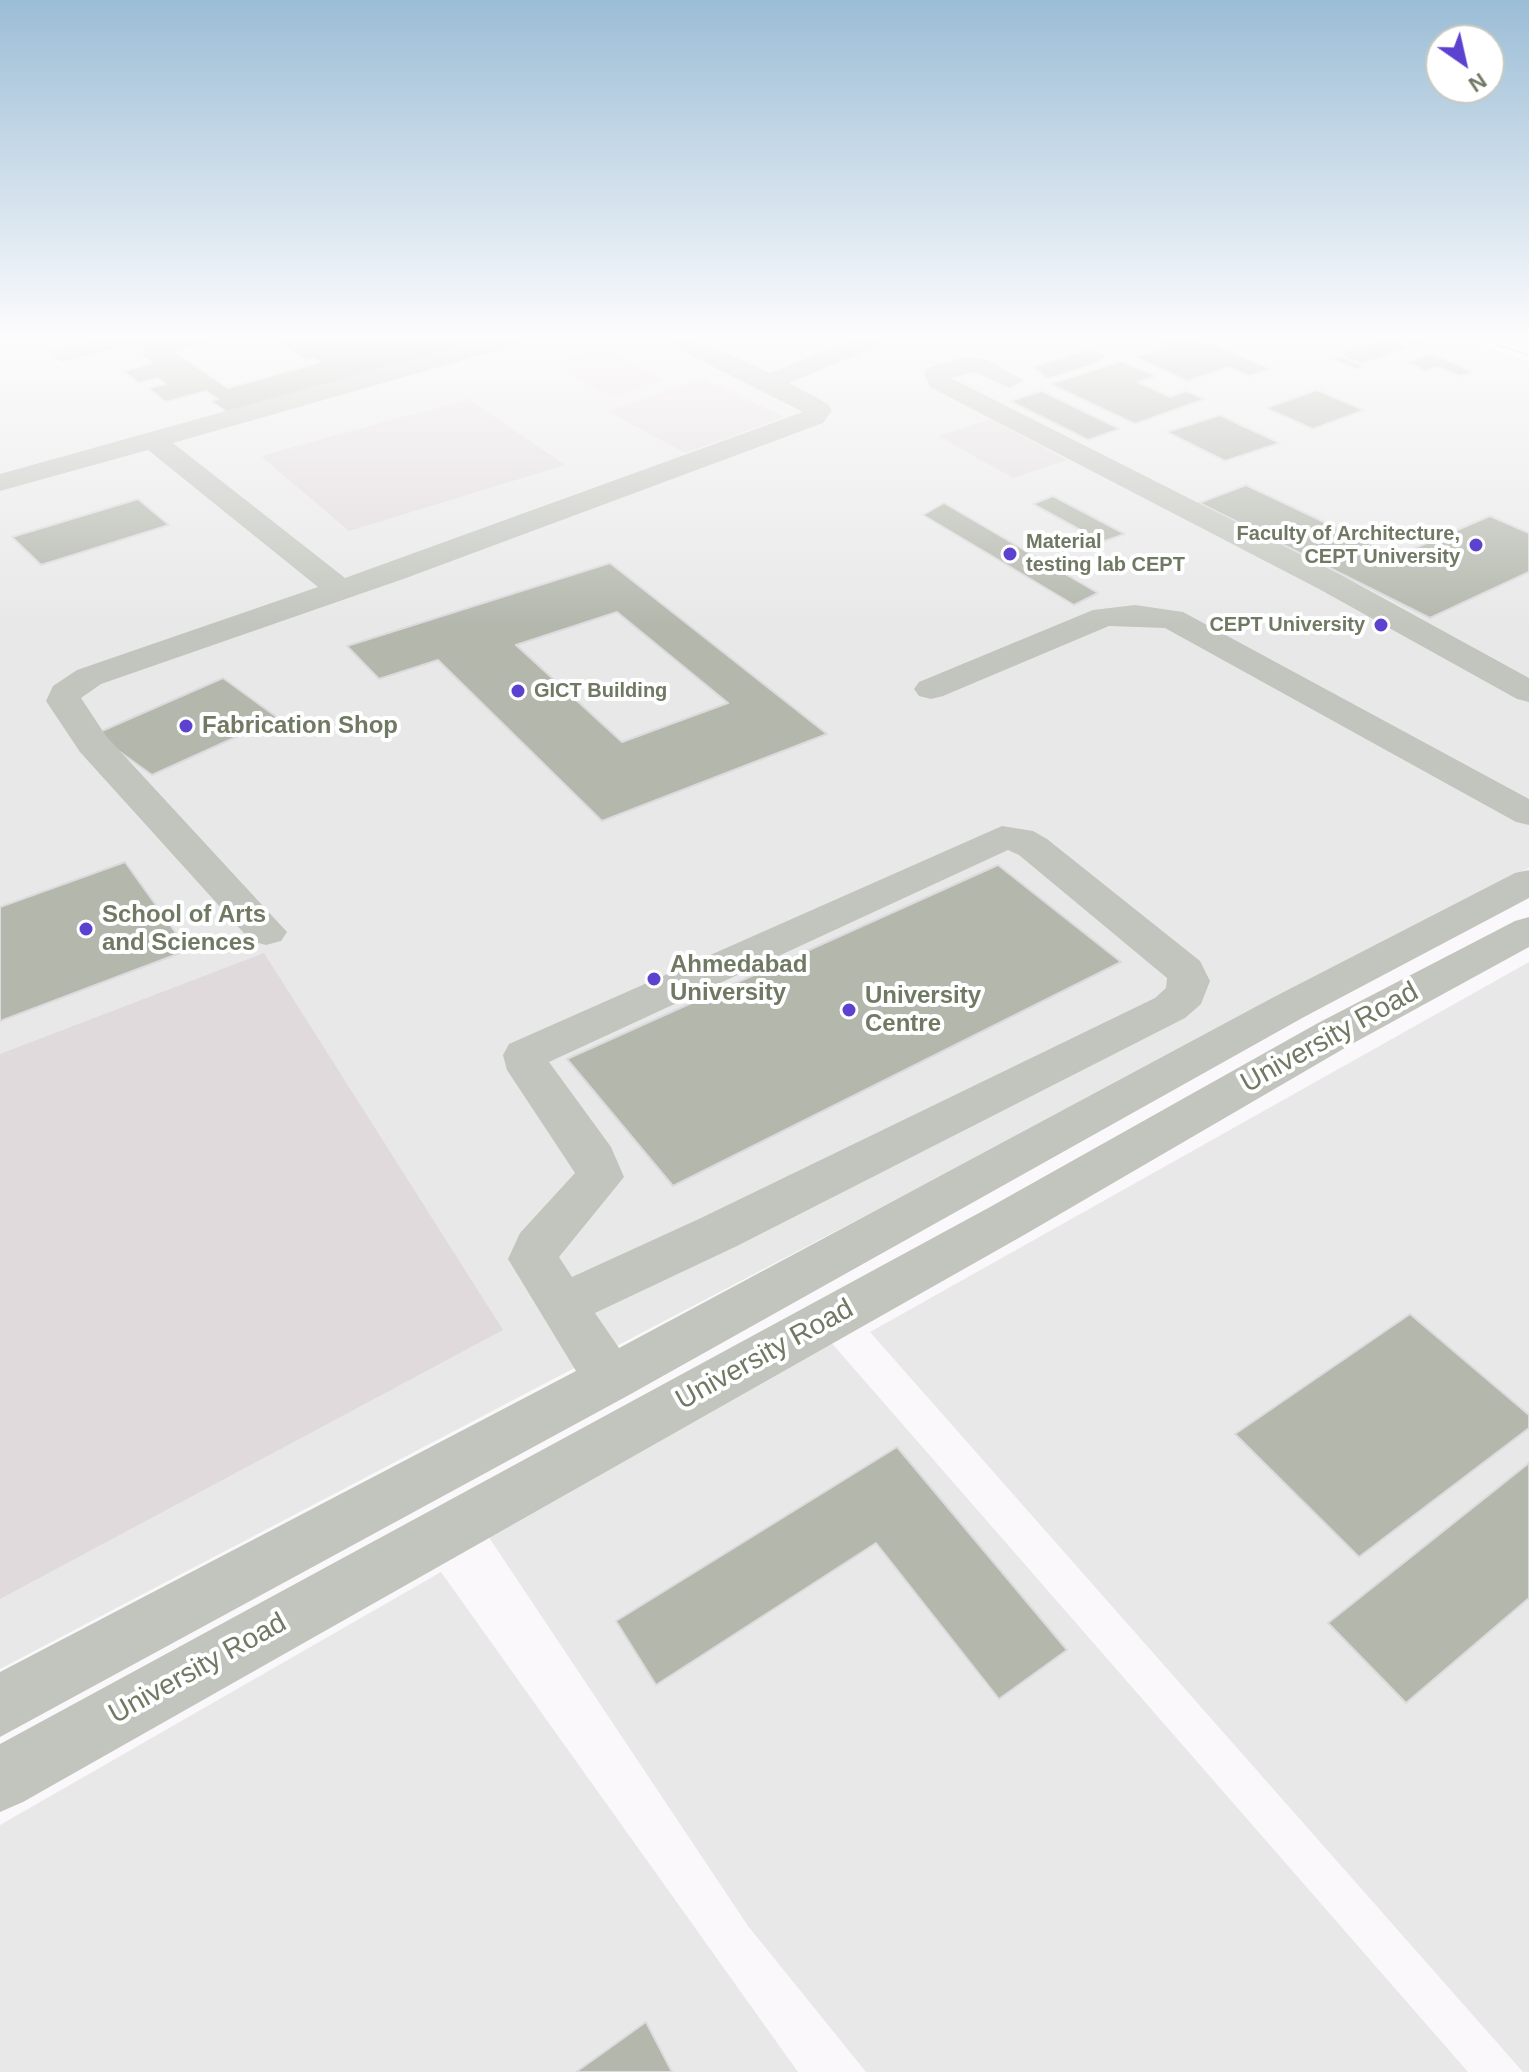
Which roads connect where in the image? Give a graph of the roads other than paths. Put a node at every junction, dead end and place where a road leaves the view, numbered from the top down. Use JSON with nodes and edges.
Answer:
{"nodes":[{"id":1,"x":179,"y":433,"type":"edge"},
{"id":2,"x":776,"y":433,"type":"edge"},
{"id":3,"x":1038,"y":433,"type":"edge"},
{"id":4,"x":153,"y":440,"type":"junction"},
{"id":5,"x":0,"y":483,"type":"edge"},
{"id":6,"x":341,"y":590,"type":"junction"},
{"id":7,"x":931,"y":689,"type":"dead end"},
{"id":8,"x":1529,"y":692,"type":"edge"},
{"id":9,"x":1529,"y":814,"type":"edge"},
{"id":10,"x":1529,"y":882,"type":"edge"},
{"id":11,"x":1529,"y":930,"type":"edge"},
{"id":12,"x":266,"y":932,"type":"dead end"},
{"id":13,"x":562,"y":1305,"type":"junction"},
{"id":14,"x":610,"y":1379,"type":"junction"},
{"id":15,"x":0,"y":1706,"type":"edge"},
{"id":16,"x":0,"y":1779,"type":"edge"}],
"edges":[{"from":1,"to":4,"type":"street"},
{"from":2,"to":6,"type":"street"},
{"from":3,"to":8,"type":"street"},
{"from":4,"to":5,"type":"street"},
{"from":4,"to":6,"type":"street"},
{"from":6,"to":12,"type":"street"},
{"from":7,"to":9,"type":"street"},
{"from":10,"to":14,"type":"street","name":"University Road"},
{"from":11,"to":16,"type":"street","name":"University Road"},
{"from":13,"to":13,"type":"street"},
{"from":13,"to":14,"type":"street"},
{"from":14,"to":15,"type":"street","name":"University Road"}]}
